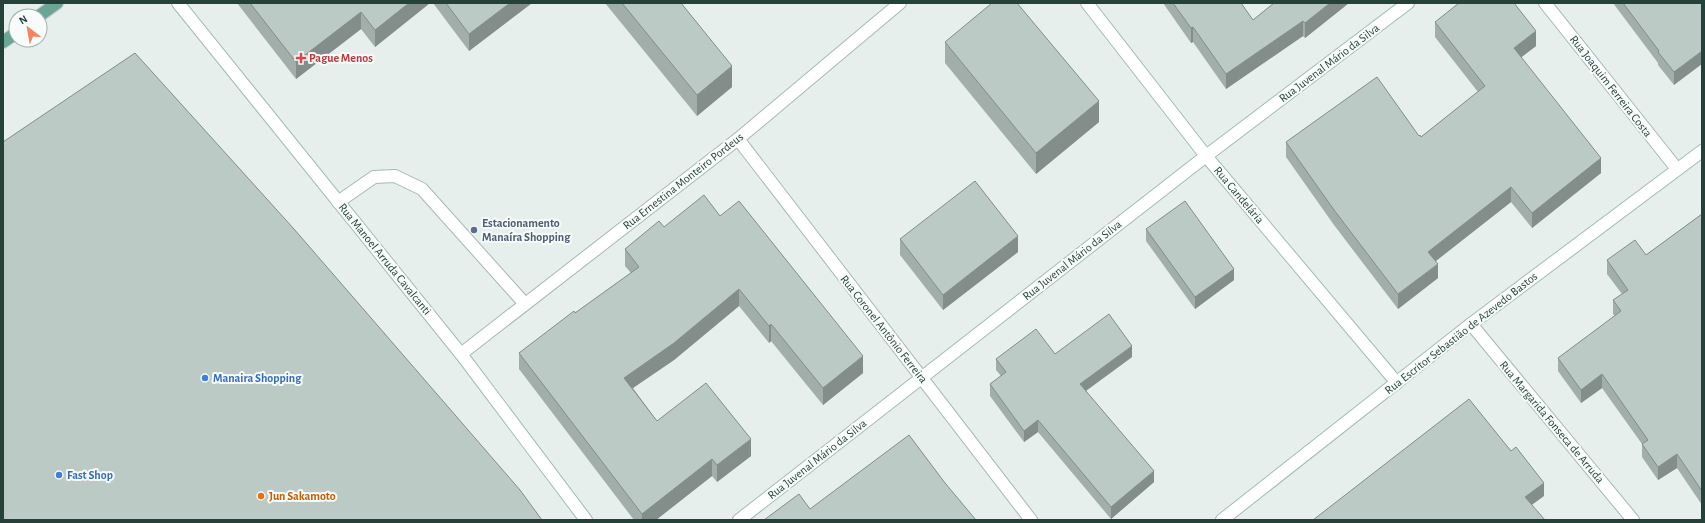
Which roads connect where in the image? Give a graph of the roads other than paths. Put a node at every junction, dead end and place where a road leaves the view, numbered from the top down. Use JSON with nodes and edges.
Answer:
{"nodes":[{"id":1,"x":57,"y":3,"type":"edge"},
{"id":2,"x":178,"y":3,"type":"edge"},
{"id":3,"x":900,"y":3,"type":"edge"},
{"id":4,"x":1087,"y":3,"type":"edge"},
{"id":5,"x":1408,"y":3,"type":"edge"},
{"id":6,"x":1545,"y":3,"type":"edge"},
{"id":7,"x":48,"y":10,"type":"edge"},
{"id":8,"x":738,"y":139,"type":"junction"},
{"id":9,"x":1702,"y":151,"type":"edge"},
{"id":10,"x":1206,"y":156,"type":"junction"},
{"id":11,"x":1677,"y":169,"type":"junction"},
{"id":12,"x":338,"y":202,"type":"junction"},
{"id":13,"x":525,"y":304,"type":"junction"},
{"id":14,"x":1471,"y":324,"type":"junction"},
{"id":15,"x":461,"y":354,"type":"junction"},
{"id":16,"x":921,"y":377,"type":"junction"},
{"id":17,"x":1397,"y":383,"type":"junction"},
{"id":18,"x":586,"y":520,"type":"edge"},
{"id":19,"x":739,"y":520,"type":"edge"},
{"id":20,"x":1031,"y":520,"type":"edge"},
{"id":21,"x":1222,"y":520,"type":"edge"},
{"id":22,"x":1633,"y":520,"type":"edge"}],
"edges":[{"from":1,"to":7,"type":"main road"},
{"from":2,"to":12,"type":"main road","name":"Rua Manoel Arruda Cavalcanti"},
{"from":3,"to":8,"type":"main road","name":"Rua Ernestina Monteiro Pordeus"},
{"from":4,"to":10,"type":"main road","name":"Rua Candelária"},
{"from":5,"to":10,"type":"main road","name":"Rua Juvenal Mário da Silva"},
{"from":6,"to":11,"type":"main road","name":"Rua Joaquim Ferreira Costa"},
{"from":8,"to":13,"type":"main road","name":"Rua Ernestina Monteiro Pordeus"},
{"from":8,"to":16,"type":"main road","name":"Rua Coronel Antônio Ferreira"},
{"from":9,"to":11,"type":"main road","name":"Rua Escritor Sebastião de Azevedo Bastos"},
{"from":10,"to":16,"type":"main road","name":"Rua Juvenal Mário da Silva"},
{"from":10,"to":17,"type":"main road","name":"Rua Candelária"},
{"from":11,"to":14,"type":"main road","name":"Rua Escritor Sebastião de Azevedo Bastos"},
{"from":12,"to":13,"type":"main road"},
{"from":12,"to":15,"type":"main road","name":"Rua Manoel Arruda Cavalcanti"},
{"from":13,"to":15,"type":"main road","name":"Rua Ernestina Monteiro Pordeus"},
{"from":14,"to":17,"type":"main road","name":"Rua Escritor Sebastião de Azevedo Bastos"},
{"from":14,"to":22,"type":"main road","name":"Rua Margarida Fonseca de Arruda"},
{"from":15,"to":18,"type":"main road","name":"Rua Manoel Arruda Cavalcanti"},
{"from":16,"to":19,"type":"main road","name":"Rua Juvenal Mário da Silva"},
{"from":16,"to":20,"type":"main road","name":"Rua Coronel Antônio Ferreira"},
{"from":17,"to":21,"type":"main road","name":"Rua Escritor Sebastião de Azevedo Bastos"}]}
